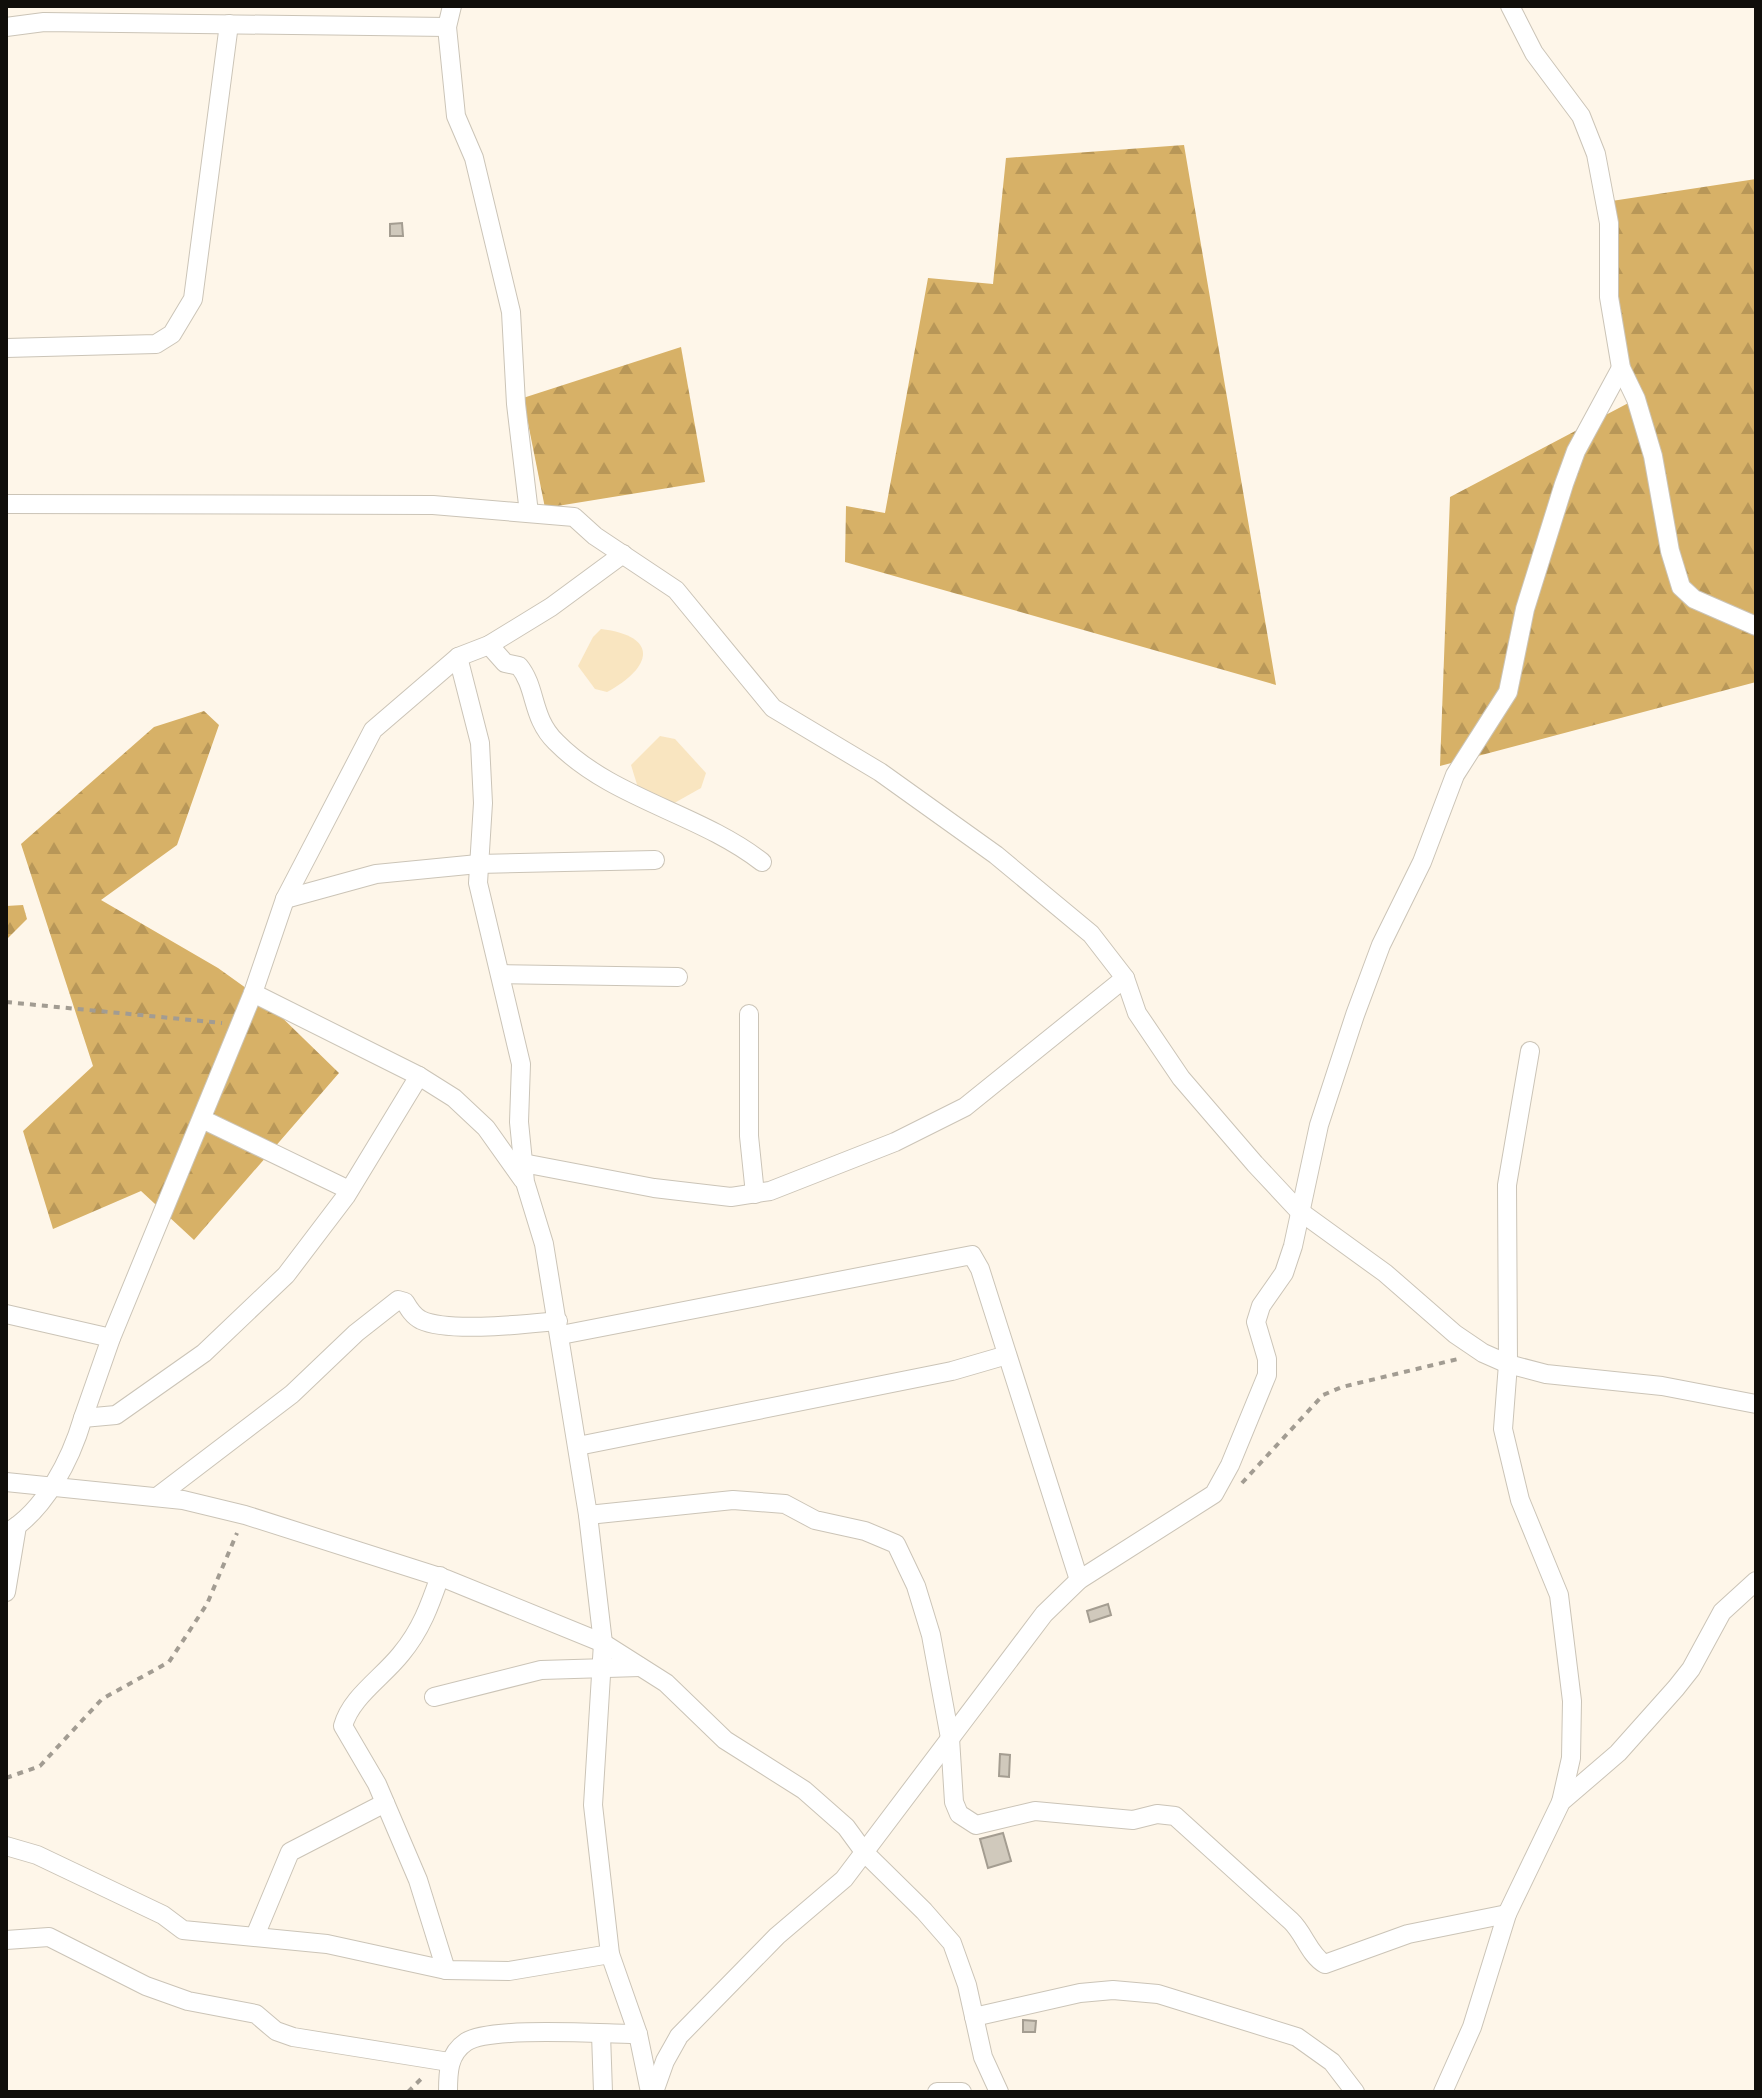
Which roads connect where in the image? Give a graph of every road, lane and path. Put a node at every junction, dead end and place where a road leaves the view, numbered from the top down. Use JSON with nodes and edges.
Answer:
{"nodes":[{"id":1,"x":452,"y":6,"type":"edge"},
{"id":2,"x":1510,"y":6,"type":"edge"},
{"id":3,"x":229,"y":24,"type":"junction"},
{"id":4,"x":6,"y":27,"type":"edge"},
{"id":5,"x":447,"y":27,"type":"junction"},
{"id":6,"x":6,"y":348,"type":"edge"},
{"id":7,"x":1621,"y":368,"type":"junction"},
{"id":8,"x":6,"y":504,"type":"edge"},
{"id":9,"x":529,"y":513,"type":"junction"},
{"id":10,"x":623,"y":554,"type":"junction"},
{"id":11,"x":1756,"y":626,"type":"edge"},
{"id":12,"x":489,"y":645,"type":"junction"},
{"id":13,"x":458,"y":657,"type":"junction"},
{"id":14,"x":655,"y":860,"type":"dead end"},
{"id":15,"x":762,"y":862,"type":"dead end"},
{"id":16,"x":478,"y":864,"type":"junction"},
{"id":17,"x":285,"y":899,"type":"junction"},
{"id":18,"x":500,"y":974,"type":"junction"},
{"id":19,"x":678,"y":977,"type":"dead end"},
{"id":20,"x":1125,"y":978,"type":"junction"},
{"id":21,"x":253,"y":993,"type":"junction"},
{"id":22,"x":6,"y":1002,"type":"edge"},
{"id":23,"x":749,"y":1014,"type":"dead end"},
{"id":24,"x":240,"y":1025,"type":"junction"},
{"id":25,"x":1530,"y":1051,"type":"dead end"},
{"id":26,"x":419,"y":1076,"type":"junction"},
{"id":27,"x":202,"y":1119,"type":"junction"},
{"id":28,"x":523,"y":1163,"type":"junction"},
{"id":29,"x":525,"y":1182,"type":"junction"},
{"id":30,"x":349,"y":1190,"type":"junction"},
{"id":31,"x":755,"y":1194,"type":"junction"},
{"id":32,"x":1298,"y":1210,"type":"junction"},
{"id":33,"x":6,"y":1314,"type":"edge"},
{"id":34,"x":560,"y":1328,"type":"junction"},
{"id":35,"x":111,"y":1338,"type":"junction"},
{"id":36,"x":1483,"y":1353,"type":"junction"},
{"id":37,"x":1007,"y":1355,"type":"junction"},
{"id":38,"x":1508,"y":1364,"type":"junction"},
{"id":39,"x":1756,"y":1404,"type":"edge"},
{"id":40,"x":83,"y":1418,"type":"junction"},
{"id":41,"x":578,"y":1446,"type":"junction"},
{"id":42,"x":6,"y":1482,"type":"edge"},
{"id":43,"x":49,"y":1489,"type":"junction"},
{"id":44,"x":1214,"y":1494,"type":"junction"},
{"id":45,"x":157,"y":1497,"type":"junction"},
{"id":46,"x":245,"y":1515,"type":"junction"},
{"id":47,"x":588,"y":1515,"type":"junction"},
{"id":48,"x":12,"y":1530,"type":"edge"},
{"id":49,"x":440,"y":1576,"type":"junction"},
{"id":50,"x":1079,"y":1580,"type":"junction"},
{"id":51,"x":1756,"y":1581,"type":"edge"},
{"id":52,"x":6,"y":1592,"type":"edge"},
{"id":53,"x":603,"y":1643,"type":"junction"},
{"id":54,"x":603,"y":1667,"type":"junction"},
{"id":55,"x":640,"y":1667,"type":"junction"},
{"id":56,"x":434,"y":1697,"type":"dead end"},
{"id":57,"x":950,"y":1738,"type":"junction"},
{"id":58,"x":6,"y":1778,"type":"edge"},
{"id":59,"x":1561,"y":1802,"type":"junction"},
{"id":60,"x":385,"y":1803,"type":"junction"},
{"id":61,"x":6,"y":1846,"type":"edge"},
{"id":62,"x":865,"y":1853,"type":"junction"},
{"id":63,"x":1507,"y":1914,"type":"junction"},
{"id":64,"x":255,"y":1936,"type":"junction"},
{"id":65,"x":6,"y":1940,"type":"edge"},
{"id":66,"x":610,"y":1954,"type":"junction"},
{"id":67,"x":446,"y":1970,"type":"junction"},
{"id":68,"x":974,"y":2017,"type":"junction"},
{"id":69,"x":601,"y":2034,"type":"junction"},
{"id":70,"x":638,"y":2034,"type":"junction"},
{"id":71,"x":449,"y":2062,"type":"junction"},
{"id":72,"x":448,"y":2092,"type":"edge"},
{"id":73,"x":603,"y":2092,"type":"edge"},
{"id":74,"x":652,"y":2092,"type":"edge"},
{"id":75,"x":937,"y":2092,"type":"edge"},
{"id":76,"x":962,"y":2092,"type":"edge"},
{"id":77,"x":999,"y":2092,"type":"edge"},
{"id":78,"x":1355,"y":2092,"type":"edge"},
{"id":79,"x":1443,"y":2092,"type":"edge"}],
"edges":[{"from":1,"to":5,"type":"street"},
{"from":2,"to":7,"type":"street"},
{"from":3,"to":4,"type":"street"},
{"from":3,"to":5,"type":"street"},
{"from":3,"to":6,"type":"street"},
{"from":5,"to":9,"type":"street"},
{"from":7,"to":11,"type":"street"},
{"from":7,"to":32,"type":"street"},
{"from":8,"to":9,"type":"street"},
{"from":9,"to":10,"type":"street"},
{"from":10,"to":12,"type":"street"},
{"from":10,"to":20,"type":"street"},
{"from":12,"to":13,"type":"street"},
{"from":12,"to":15,"type":"street"},
{"from":13,"to":16,"type":"street"},
{"from":13,"to":17,"type":"street"},
{"from":14,"to":16,"type":"street"},
{"from":16,"to":17,"type":"street"},
{"from":16,"to":18,"type":"street"},
{"from":17,"to":21,"type":"street"},
{"from":18,"to":19,"type":"street"},
{"from":18,"to":28,"type":"street"},
{"from":20,"to":31,"type":"street"},
{"from":20,"to":32,"type":"street"},
{"from":21,"to":24,"type":"street"},
{"from":21,"to":26,"type":"street"},
{"from":22,"to":24,"type":"path"},
{"from":23,"to":31,"type":"street"},
{"from":24,"to":27,"type":"street"},
{"from":25,"to":38,"type":"street"},
{"from":26,"to":29,"type":"street"},
{"from":26,"to":30,"type":"street"},
{"from":27,"to":30,"type":"street"},
{"from":27,"to":35,"type":"street"},
{"from":28,"to":29,"type":"street"},
{"from":28,"to":31,"type":"street"},
{"from":29,"to":34,"type":"street"},
{"from":30,"to":40,"type":"street"},
{"from":32,"to":36,"type":"street"},
{"from":32,"to":44,"type":"street"},
{"from":33,"to":35,"type":"street"},
{"from":34,"to":37,"type":"street"},
{"from":34,"to":41,"type":"street"},
{"from":34,"to":45,"type":"street"},
{"from":35,"to":40,"type":"street"},
{"from":36,"to":38,"type":"street"},
{"from":36,"to":44,"type":"path"},
{"from":37,"to":41,"type":"street"},
{"from":37,"to":50,"type":"street"},
{"from":38,"to":39,"type":"street"},
{"from":38,"to":59,"type":"street"},
{"from":40,"to":43,"type":"street"},
{"from":41,"to":47,"type":"street"},
{"from":42,"to":43,"type":"street"},
{"from":43,"to":45,"type":"street"},
{"from":43,"to":48,"type":"street"},
{"from":44,"to":50,"type":"street"},
{"from":45,"to":46,"type":"street"},
{"from":46,"to":49,"type":"street"},
{"from":46,"to":58,"type":"path"},
{"from":47,"to":53,"type":"street"},
{"from":47,"to":57,"type":"street"},
{"from":48,"to":52,"type":"street"},
{"from":49,"to":53,"type":"street"},
{"from":49,"to":60,"type":"street"},
{"from":50,"to":57,"type":"street"},
{"from":51,"to":59,"type":"street"},
{"from":53,"to":54,"type":"street"},
{"from":53,"to":55,"type":"street"},
{"from":54,"to":55,"type":"street"},
{"from":54,"to":56,"type":"street"},
{"from":54,"to":66,"type":"street"},
{"from":55,"to":62,"type":"street"},
{"from":57,"to":62,"type":"street"},
{"from":57,"to":63,"type":"street"},
{"from":59,"to":63,"type":"street"},
{"from":60,"to":64,"type":"street"},
{"from":60,"to":67,"type":"street"},
{"from":61,"to":64,"type":"street"},
{"from":62,"to":68,"type":"street"},
{"from":62,"to":74,"type":"street"},
{"from":63,"to":79,"type":"street"},
{"from":64,"to":67,"type":"street"},
{"from":65,"to":71,"type":"street"},
{"from":66,"to":67,"type":"street"},
{"from":66,"to":70,"type":"street"},
{"from":68,"to":77,"type":"street"},
{"from":68,"to":78,"type":"street"},
{"from":69,"to":70,"type":"street"},
{"from":69,"to":71,"type":"street"},
{"from":69,"to":73,"type":"street"},
{"from":70,"to":74,"type":"street"},
{"from":71,"to":72,"type":"street"},
{"from":75,"to":76,"type":"street"}]}
